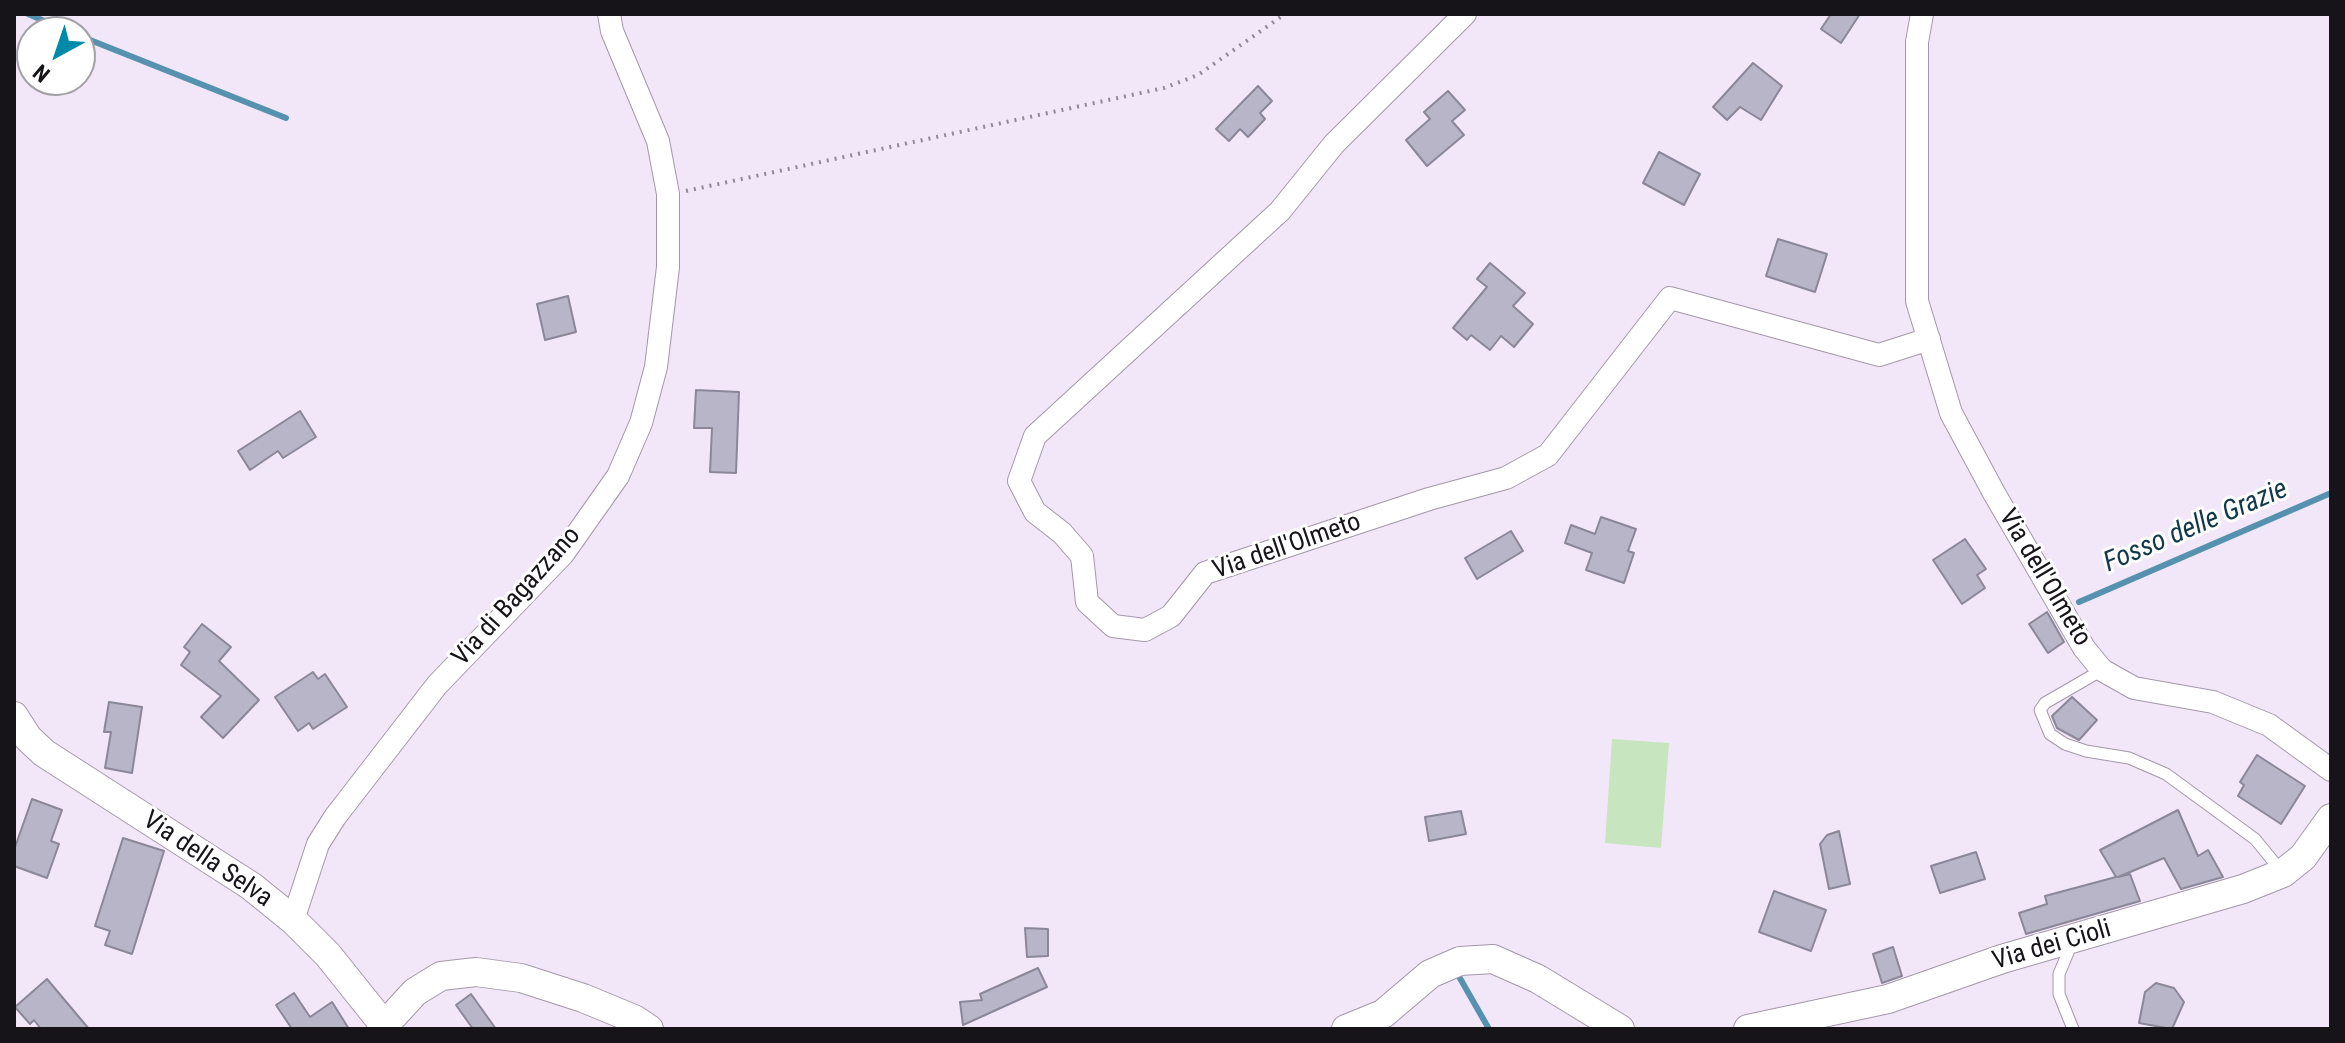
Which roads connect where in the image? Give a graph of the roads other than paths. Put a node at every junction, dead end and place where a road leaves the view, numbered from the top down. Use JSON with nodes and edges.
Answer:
{"nodes":[{"id":1,"x":609,"y":14,"type":"edge"},
{"id":2,"x":1465,"y":14,"type":"edge"},
{"id":3,"x":1922,"y":14,"type":"edge"},
{"id":4,"x":1929,"y":339,"type":"junction"},
{"id":5,"x":2102,"y":670,"type":"junction"},
{"id":6,"x":14,"y":716,"type":"edge"},
{"id":7,"x":2331,"y":770,"type":"edge"},
{"id":8,"x":2331,"y":818,"type":"edge"},
{"id":9,"x":2283,"y":873,"type":"junction"},
{"id":10,"x":293,"y":920,"type":"junction"},
{"id":11,"x":2074,"y":938,"type":"junction"},
{"id":12,"x":382,"y":1027,"type":"edge"},
{"id":13,"x":649,"y":1029,"type":"edge"},
{"id":14,"x":1346,"y":1029,"type":"edge"},
{"id":15,"x":1620,"y":1029,"type":"edge"},
{"id":16,"x":1748,"y":1029,"type":"edge"},
{"id":17,"x":2073,"y":1029,"type":"edge"}],
"edges":[{"from":1,"to":10,"type":"street","name":"Via di Bagazzano"},
{"from":2,"to":4,"type":"street","name":"Via dell'Olmeto"},
{"from":3,"to":4,"type":"street","name":"Via dell'Olmeto"},
{"from":4,"to":5,"type":"street","name":"Via dell'Olmeto"},
{"from":5,"to":7,"type":"street","name":"Via dell'Olmeto"},
{"from":5,"to":9,"type":"lane"},
{"from":6,"to":10,"type":"street","name":"Via della Selva"},
{"from":8,"to":9,"type":"street","name":"Via dei Cioli"},
{"from":9,"to":11,"type":"street","name":"Via dei Cioli"},
{"from":10,"to":12,"type":"street","name":"Via della Selva"},
{"from":11,"to":16,"type":"street","name":"Via dei Cioli"},
{"from":11,"to":17,"type":"lane"},
{"from":12,"to":13,"type":"street"},
{"from":14,"to":15,"type":"street"}]}
